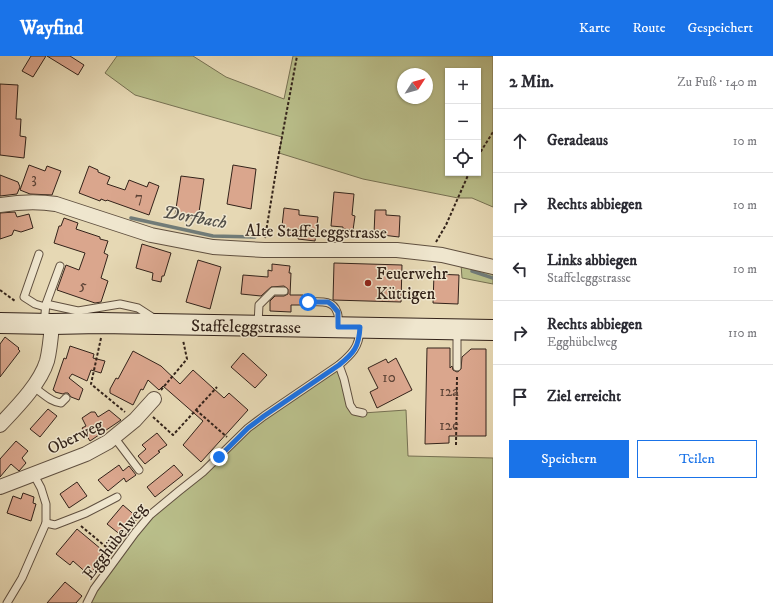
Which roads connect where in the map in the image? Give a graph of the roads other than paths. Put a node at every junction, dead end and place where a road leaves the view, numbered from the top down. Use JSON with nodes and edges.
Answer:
{"nodes":[{"id":1,"x":0,"y":205,"type":"edge"},
{"id":2,"x":40,"y":254,"type":"dead end"},
{"id":3,"x":60,"y":266,"type":"dead end"},
{"id":4,"x":493,"y":267,"type":"edge"},
{"id":5,"x":284,"y":291,"type":"dead end"},
{"id":6,"x":308,"y":302,"type":"dead end"},
{"id":7,"x":47,"y":315,"type":"junction"},
{"id":8,"x":0,"y":323,"type":"edge"},
{"id":9,"x":258,"y":326,"type":"junction"},
{"id":10,"x":338,"y":327,"type":"junction"},
{"id":11,"x":360,"y":327,"type":"junction"},
{"id":12,"x":456,"y":329,"type":"junction"},
{"id":13,"x":493,"y":330,"type":"edge"},
{"id":14,"x":339,"y":365,"type":"junction"},
{"id":15,"x":457,"y":367,"type":"road end"},
{"id":16,"x":33,"y":387,"type":"junction"},
{"id":17,"x":66,"y":398,"type":"dead end"},
{"id":18,"x":154,"y":399,"type":"road end"},
{"id":19,"x":363,"y":412,"type":"dead end"},
{"id":20,"x":0,"y":425,"type":"edge"},
{"id":21,"x":114,"y":438,"type":"junction"},
{"id":22,"x":140,"y":470,"type":"dead end"},
{"id":23,"x":34,"y":475,"type":"junction"},
{"id":24,"x":0,"y":487,"type":"edge"},
{"id":25,"x":117,"y":497,"type":"dead end"},
{"id":26,"x":46,"y":523,"type":"junction"},
{"id":27,"x":7,"y":603,"type":"edge"},
{"id":28,"x":87,"y":603,"type":"edge"}],
"edges":[{"from":1,"to":4,"type":"street","name":"Alte Staffeleggstrasse"},
{"from":2,"to":7,"type":"lane"},
{"from":3,"to":7,"type":"lane"},
{"from":5,"to":9,"type":"lane"},
{"from":6,"to":10,"type":"lane"},
{"from":7,"to":8,"type":"street","name":"Staffeleggstrasse"},
{"from":7,"to":9,"type":"street","name":"Staffeleggstrasse"},
{"from":7,"to":16,"type":"street"},
{"from":9,"to":10,"type":"street","name":"Staffeleggstrasse"},
{"from":10,"to":11,"type":"street","name":"Staffeleggstrasse"},
{"from":11,"to":12,"type":"street","name":"Staffeleggstrasse"},
{"from":11,"to":14,"type":"lane","name":"Egghübelweg"},
{"from":12,"to":13,"type":"street","name":"Staffeleggstrasse"},
{"from":12,"to":15,"type":"lane"},
{"from":14,"to":19,"type":"lane"},
{"from":14,"to":28,"type":"lane","name":"Egghübelweg"},
{"from":16,"to":17,"type":"lane"},
{"from":16,"to":20,"type":"street"},
{"from":18,"to":21,"type":"street","name":"Oberweg"},
{"from":21,"to":22,"type":"lane"},
{"from":21,"to":23,"type":"street","name":"Oberweg"},
{"from":23,"to":24,"type":"street","name":"Oberweg"},
{"from":23,"to":26,"type":"lane"},
{"from":25,"to":26,"type":"lane"},
{"from":26,"to":27,"type":"lane"}]}
